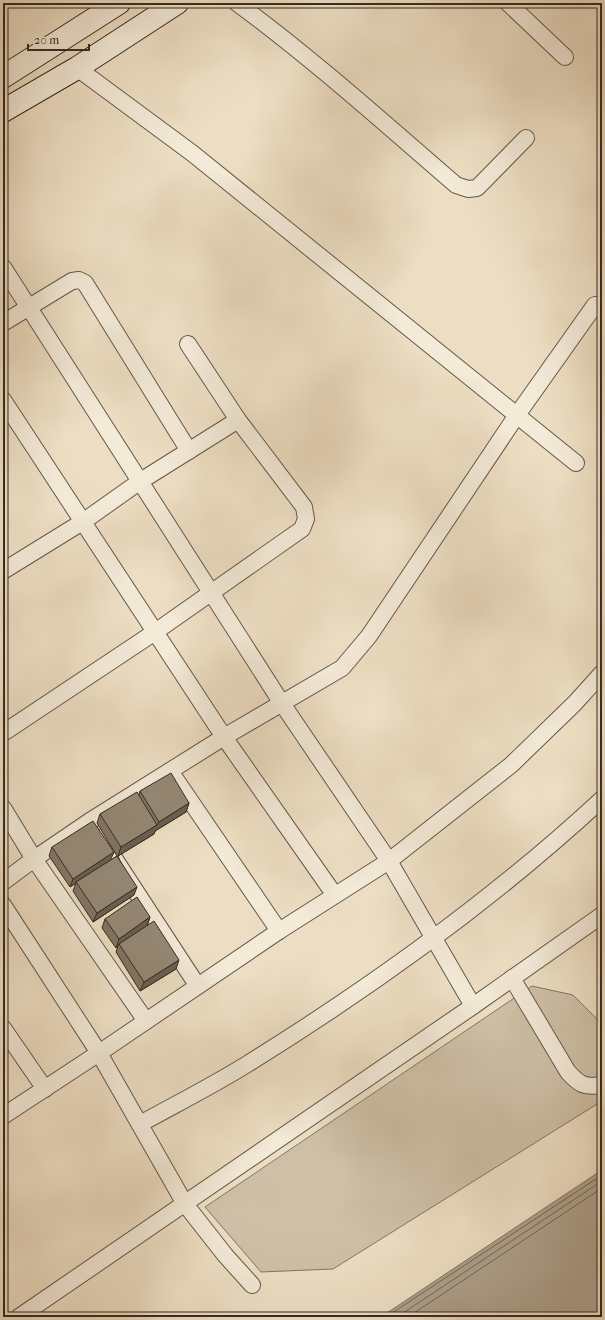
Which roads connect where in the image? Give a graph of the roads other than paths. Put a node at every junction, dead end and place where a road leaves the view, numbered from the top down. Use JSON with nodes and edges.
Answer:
{"nodes":[{"id":1,"x":119,"y":3,"type":"edge"},
{"id":2,"x":177,"y":3,"type":"edge"},
{"id":3,"x":237,"y":3,"type":"edge"},
{"id":4,"x":508,"y":3,"type":"edge"},
{"id":5,"x":565,"y":57,"type":"dead end"},
{"id":6,"x":77,"y":68,"type":"junction"},
{"id":7,"x":3,"y":77,"type":"edge"},
{"id":8,"x":3,"y":111,"type":"edge"},
{"id":9,"x":526,"y":138,"type":"dead end"},
{"id":10,"x":3,"y":267,"type":"edge"},
{"id":11,"x":595,"y":306,"type":"dead end"},
{"id":12,"x":28,"y":307,"type":"junction"},
{"id":13,"x":3,"y":323,"type":"edge"},
{"id":14,"x":188,"y":344,"type":"dead end"},
{"id":15,"x":3,"y":400,"type":"edge"},
{"id":16,"x":517,"y":415,"type":"junction"},
{"id":17,"x":238,"y":420,"type":"junction"},
{"id":18,"x":189,"y":451,"type":"junction"},
{"id":19,"x":576,"y":463,"type":"dead end"},
{"id":20,"x":139,"y":482,"type":"junction"},
{"id":21,"x":84,"y":521,"type":"junction"},
{"id":22,"x":3,"y":570,"type":"edge"},
{"id":23,"x":211,"y":593,"type":"junction"},
{"id":24,"x":155,"y":632,"type":"junction"},
{"id":25,"x":602,"y":673,"type":"edge"},
{"id":26,"x":281,"y":702,"type":"junction"},
{"id":27,"x":3,"y":733,"type":"edge"},
{"id":28,"x":224,"y":737,"type":"junction"},
{"id":29,"x":170,"y":771,"type":"junction"},
{"id":30,"x":602,"y":799,"type":"edge"},
{"id":31,"x":3,"y":808,"type":"edge"},
{"id":32,"x":90,"y":821,"type":"junction"},
{"id":33,"x":34,"y":859,"type":"junction"},
{"id":34,"x":389,"y":861,"type":"junction"},
{"id":35,"x":3,"y":882,"type":"edge"},
{"id":36,"x":334,"y":894,"type":"junction"},
{"id":37,"x":3,"y":905,"type":"edge"},
{"id":38,"x":602,"y":915,"type":"edge"},
{"id":39,"x":279,"y":931,"type":"junction"},
{"id":40,"x":433,"y":939,"type":"junction"},
{"id":41,"x":512,"y":978,"type":"junction"},
{"id":42,"x":197,"y":985,"type":"junction"},
{"id":43,"x":473,"y":1006,"type":"junction"},
{"id":44,"x":146,"y":1021,"type":"junction"},
{"id":45,"x":3,"y":1028,"type":"edge"},
{"id":46,"x":99,"y":1053,"type":"junction"},
{"id":47,"x":602,"y":1085,"type":"edge"},
{"id":48,"x":44,"y":1089,"type":"junction"},
{"id":49,"x":3,"y":1116,"type":"edge"},
{"id":50,"x":140,"y":1124,"type":"junction"},
{"id":51,"x":185,"y":1204,"type":"junction"},
{"id":52,"x":252,"y":1285,"type":"dead end"},
{"id":53,"x":19,"y":1317,"type":"edge"}],
"edges":[{"from":1,"to":7,"type":"main road"},
{"from":2,"to":6,"type":"main road"},
{"from":3,"to":9,"type":"street"},
{"from":4,"to":5,"type":"street"},
{"from":6,"to":8,"type":"main road"},
{"from":6,"to":16,"type":"street"},
{"from":10,"to":12,"type":"street"},
{"from":11,"to":16,"type":"street"},
{"from":12,"to":13,"type":"street"},
{"from":12,"to":18,"type":"street"},
{"from":12,"to":20,"type":"street"},
{"from":14,"to":17,"type":"street"},
{"from":15,"to":21,"type":"street"},
{"from":16,"to":19,"type":"street"},
{"from":16,"to":26,"type":"street"},
{"from":17,"to":18,"type":"street"},
{"from":17,"to":23,"type":"street"},
{"from":18,"to":20,"type":"street"},
{"from":20,"to":21,"type":"street"},
{"from":20,"to":23,"type":"street"},
{"from":21,"to":22,"type":"street"},
{"from":21,"to":24,"type":"street"},
{"from":23,"to":24,"type":"street"},
{"from":23,"to":26,"type":"street"},
{"from":24,"to":27,"type":"street"},
{"from":24,"to":28,"type":"street"},
{"from":25,"to":34,"type":"street"},
{"from":26,"to":28,"type":"street"},
{"from":26,"to":34,"type":"street"},
{"from":28,"to":29,"type":"street"},
{"from":28,"to":36,"type":"street"},
{"from":29,"to":32,"type":"street"},
{"from":29,"to":39,"type":"street"},
{"from":30,"to":40,"type":"street"},
{"from":31,"to":33,"type":"street"},
{"from":32,"to":33,"type":"street"},
{"from":32,"to":42,"type":"street"},
{"from":33,"to":35,"type":"street"},
{"from":33,"to":44,"type":"street"},
{"from":34,"to":36,"type":"street"},
{"from":34,"to":40,"type":"street"},
{"from":36,"to":39,"type":"street"},
{"from":37,"to":46,"type":"street"},
{"from":38,"to":41,"type":"street"},
{"from":39,"to":42,"type":"street"},
{"from":40,"to":43,"type":"street"},
{"from":40,"to":50,"type":"street"},
{"from":41,"to":43,"type":"street"},
{"from":41,"to":47,"type":"street"},
{"from":42,"to":44,"type":"street"},
{"from":43,"to":51,"type":"street"},
{"from":44,"to":46,"type":"street"},
{"from":45,"to":48,"type":"street"},
{"from":46,"to":48,"type":"street"},
{"from":46,"to":50,"type":"street"},
{"from":48,"to":49,"type":"street"},
{"from":50,"to":51,"type":"street"},
{"from":51,"to":52,"type":"street"},
{"from":51,"to":53,"type":"street"}]}
